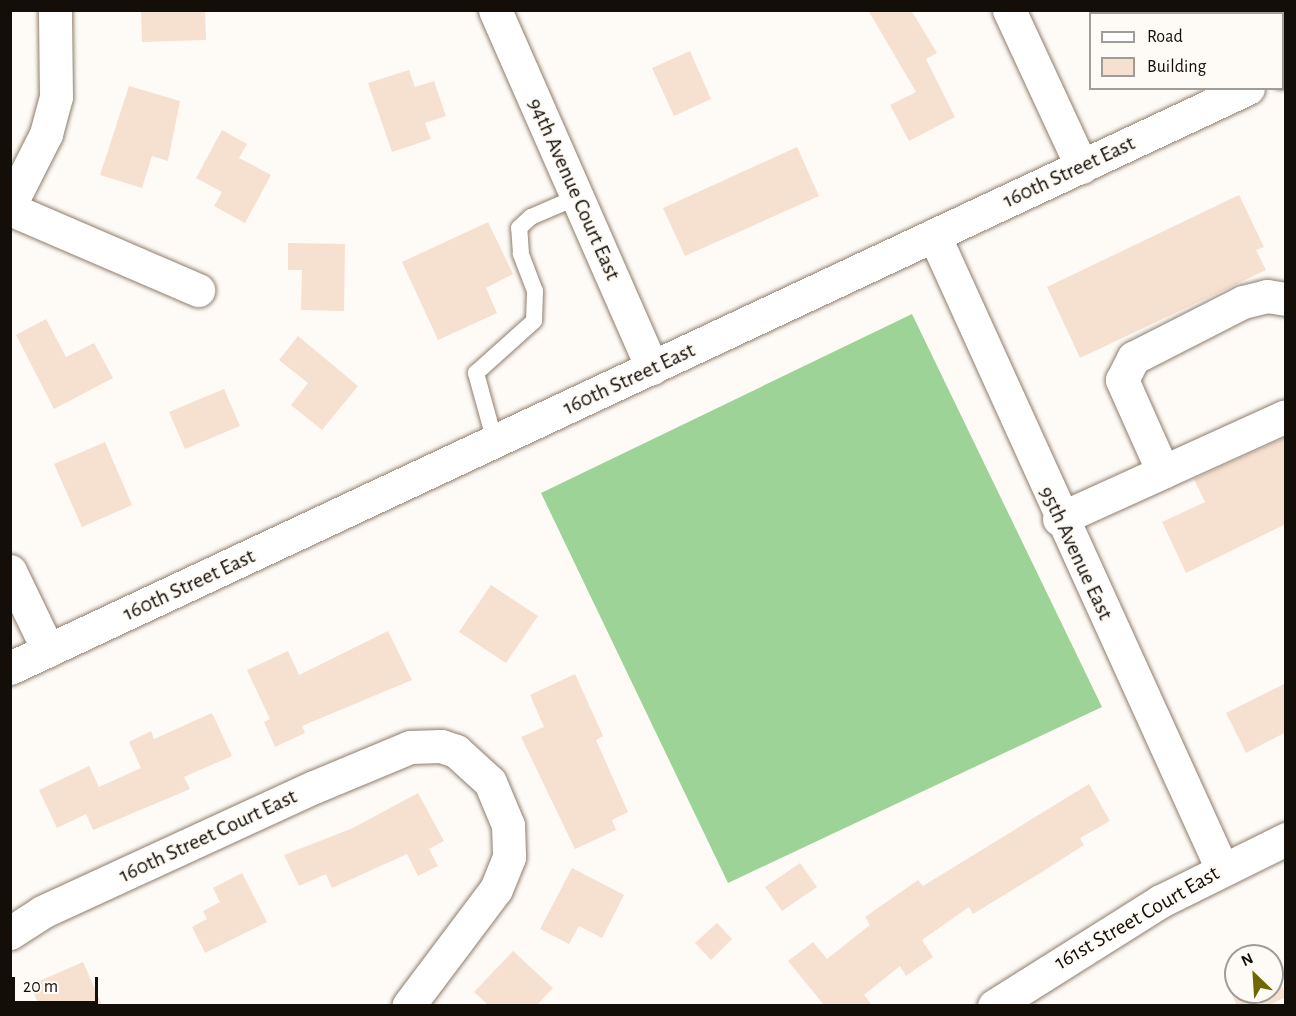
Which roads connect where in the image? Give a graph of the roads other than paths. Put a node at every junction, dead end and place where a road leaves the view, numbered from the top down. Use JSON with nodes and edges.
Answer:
{"nodes":[{"id":1,"x":55,"y":10,"type":"edge"},
{"id":2,"x":495,"y":10,"type":"edge"},
{"id":3,"x":1008,"y":10,"type":"edge"},
{"id":4,"x":1244,"y":90,"type":"edge"},
{"id":5,"x":1082,"y":167,"type":"junction"},
{"id":6,"x":577,"y":196,"type":"junction"},
{"id":7,"x":10,"y":207,"type":"edge"},
{"id":8,"x":934,"y":235,"type":"junction"},
{"id":9,"x":198,"y":290,"type":"dead end"},
{"id":10,"x":1286,"y":299,"type":"edge"},
{"id":11,"x":652,"y":368,"type":"junction"},
{"id":12,"x":1286,"y":416,"type":"edge"},
{"id":13,"x":495,"y":442,"type":"junction"},
{"id":14,"x":1164,"y":472,"type":"junction"},
{"id":15,"x":1059,"y":519,"type":"junction"},
{"id":16,"x":10,"y":571,"type":"edge"},
{"id":17,"x":48,"y":650,"type":"junction"},
{"id":18,"x":10,"y":668,"type":"edge"},
{"id":19,"x":1286,"y":839,"type":"edge"},
{"id":20,"x":1222,"y":869,"type":"junction"},
{"id":21,"x":10,"y":933,"type":"edge"},
{"id":22,"x":410,"y":1005,"type":"edge"},
{"id":23,"x":994,"y":1005,"type":"edge"}],
"edges":[{"from":1,"to":7,"type":"street"},
{"from":2,"to":6,"type":"street","name":"94th Avenue Court East"},
{"from":3,"to":5,"type":"street"},
{"from":4,"to":5,"type":"street","name":"160th Street East"},
{"from":5,"to":8,"type":"street","name":"160th Street East"},
{"from":6,"to":11,"type":"street","name":"94th Avenue Court East"},
{"from":6,"to":13,"type":"lane"},
{"from":7,"to":9,"type":"street"},
{"from":8,"to":11,"type":"street","name":"160th Street East"},
{"from":8,"to":15,"type":"street","name":"95th Avenue East"},
{"from":10,"to":14,"type":"street"},
{"from":11,"to":13,"type":"street","name":"160th Street East"},
{"from":12,"to":14,"type":"street"},
{"from":13,"to":17,"type":"street","name":"160th Street East"},
{"from":14,"to":15,"type":"street"},
{"from":15,"to":20,"type":"street","name":"95th Avenue East"},
{"from":16,"to":17,"type":"street"},
{"from":17,"to":18,"type":"street","name":"160th Street East"},
{"from":19,"to":20,"type":"street","name":"161st Street Court East"},
{"from":20,"to":23,"type":"street","name":"161st Street Court East"},
{"from":21,"to":22,"type":"street","name":"160th Street Court East"}]}
